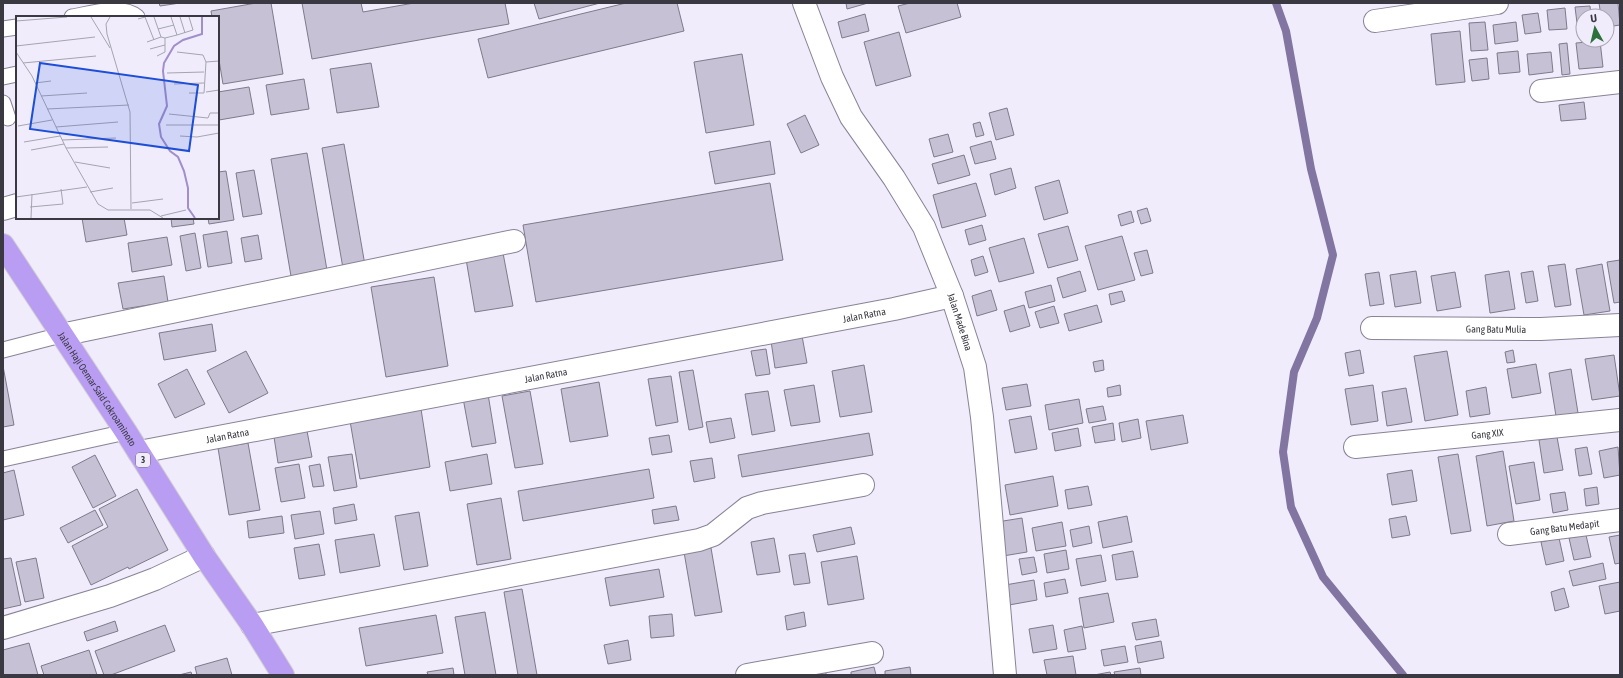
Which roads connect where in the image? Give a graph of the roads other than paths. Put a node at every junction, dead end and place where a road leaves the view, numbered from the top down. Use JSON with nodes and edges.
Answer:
{"nodes":[{"id":1,"x":804,"y":3,"type":"edge"},
{"id":2,"x":1497,"y":3,"type":"edge"},
{"id":3,"x":77,"y":16,"type":"edge"},
{"id":4,"x":136,"y":16,"type":"edge"},
{"id":5,"x":1375,"y":21,"type":"dead end"},
{"id":6,"x":16,"y":27,"type":"edge"},
{"id":7,"x":3,"y":29,"type":"edge"},
{"id":8,"x":16,"y":74,"type":"edge"},
{"id":9,"x":3,"y":77,"type":"edge"},
{"id":10,"x":1620,"y":82,"type":"edge"},
{"id":11,"x":1540,"y":91,"type":"dead end"},
{"id":12,"x":3,"y":103,"type":"edge"},
{"id":13,"x":9,"y":118,"type":"edge"},
{"id":14,"x":16,"y":205,"type":"edge"},
{"id":15,"x":3,"y":209,"type":"edge"},
{"id":16,"x":514,"y":241,"type":"dead end"},
{"id":17,"x":3,"y":245,"type":"edge"},
{"id":18,"x":952,"y":296,"type":"junction"},
{"id":19,"x":1620,"y":325,"type":"edge"},
{"id":20,"x":1372,"y":328,"type":"dead end"},
{"id":21,"x":61,"y":335,"type":"junction"},
{"id":22,"x":3,"y":350,"type":"edge"},
{"id":23,"x":1620,"y":420,"type":"edge"},
{"id":24,"x":126,"y":432,"type":"junction"},
{"id":25,"x":1355,"y":447,"type":"dead end"},
{"id":26,"x":139,"y":452,"type":"junction"},
{"id":27,"x":3,"y":458,"type":"edge"},
{"id":28,"x":863,"y":485,"type":"dead end"},
{"id":29,"x":1620,"y":520,"type":"edge"},
{"id":30,"x":1509,"y":534,"type":"dead end"},
{"id":31,"x":204,"y":556,"type":"junction"},
{"id":32,"x":252,"y":625,"type":"junction"},
{"id":33,"x":3,"y":628,"type":"edge"},
{"id":34,"x":872,"y":653,"type":"dead end"},
{"id":35,"x":282,"y":675,"type":"edge"},
{"id":36,"x":746,"y":675,"type":"edge"},
{"id":37,"x":1005,"y":675,"type":"edge"}],
"edges":[{"from":1,"to":18,"type":"street","name":"Jalan Made Bina"},
{"from":2,"to":5,"type":"street"},
{"from":3,"to":4,"type":"lane"},
{"from":6,"to":7,"type":"lane"},
{"from":8,"to":9,"type":"lane"},
{"from":10,"to":11,"type":"street"},
{"from":12,"to":13,"type":"lane"},
{"from":14,"to":15,"type":"street"},
{"from":16,"to":21,"type":"street"},
{"from":17,"to":21,"type":"highway","name":"Jalan Haji Oemar Said Cokroaminoto","number":"3"},
{"from":18,"to":26,"type":"street","name":"Jalan Ratna"},
{"from":18,"to":37,"type":"street","name":"Jalan Made Bina"},
{"from":19,"to":20,"type":"street","name":"Gang Batu Mulia"},
{"from":21,"to":22,"type":"lane"},
{"from":21,"to":24,"type":"highway","name":"Jalan Haji Oemar Said Cokroaminoto","number":"3"},
{"from":23,"to":25,"type":"street","name":"Gang XIX"},
{"from":24,"to":26,"type":"highway","name":"Jalan Haji Oemar Said Cokroaminoto","number":"3"},
{"from":24,"to":27,"type":"lane"},
{"from":26,"to":31,"type":"highway","name":"Jalan Haji Oemar Said Cokroaminoto","number":"3"},
{"from":28,"to":32,"type":"street"},
{"from":29,"to":30,"type":"street","name":"Gang Batu Medapit"},
{"from":31,"to":32,"type":"highway","name":"Jalan Haji Oemar Said Cokroaminoto","number":"3"},
{"from":31,"to":33,"type":"street"},
{"from":32,"to":35,"type":"highway","name":"Jalan Haji Oemar Said Cokroaminoto","number":"3"},
{"from":34,"to":36,"type":"street"}]}
